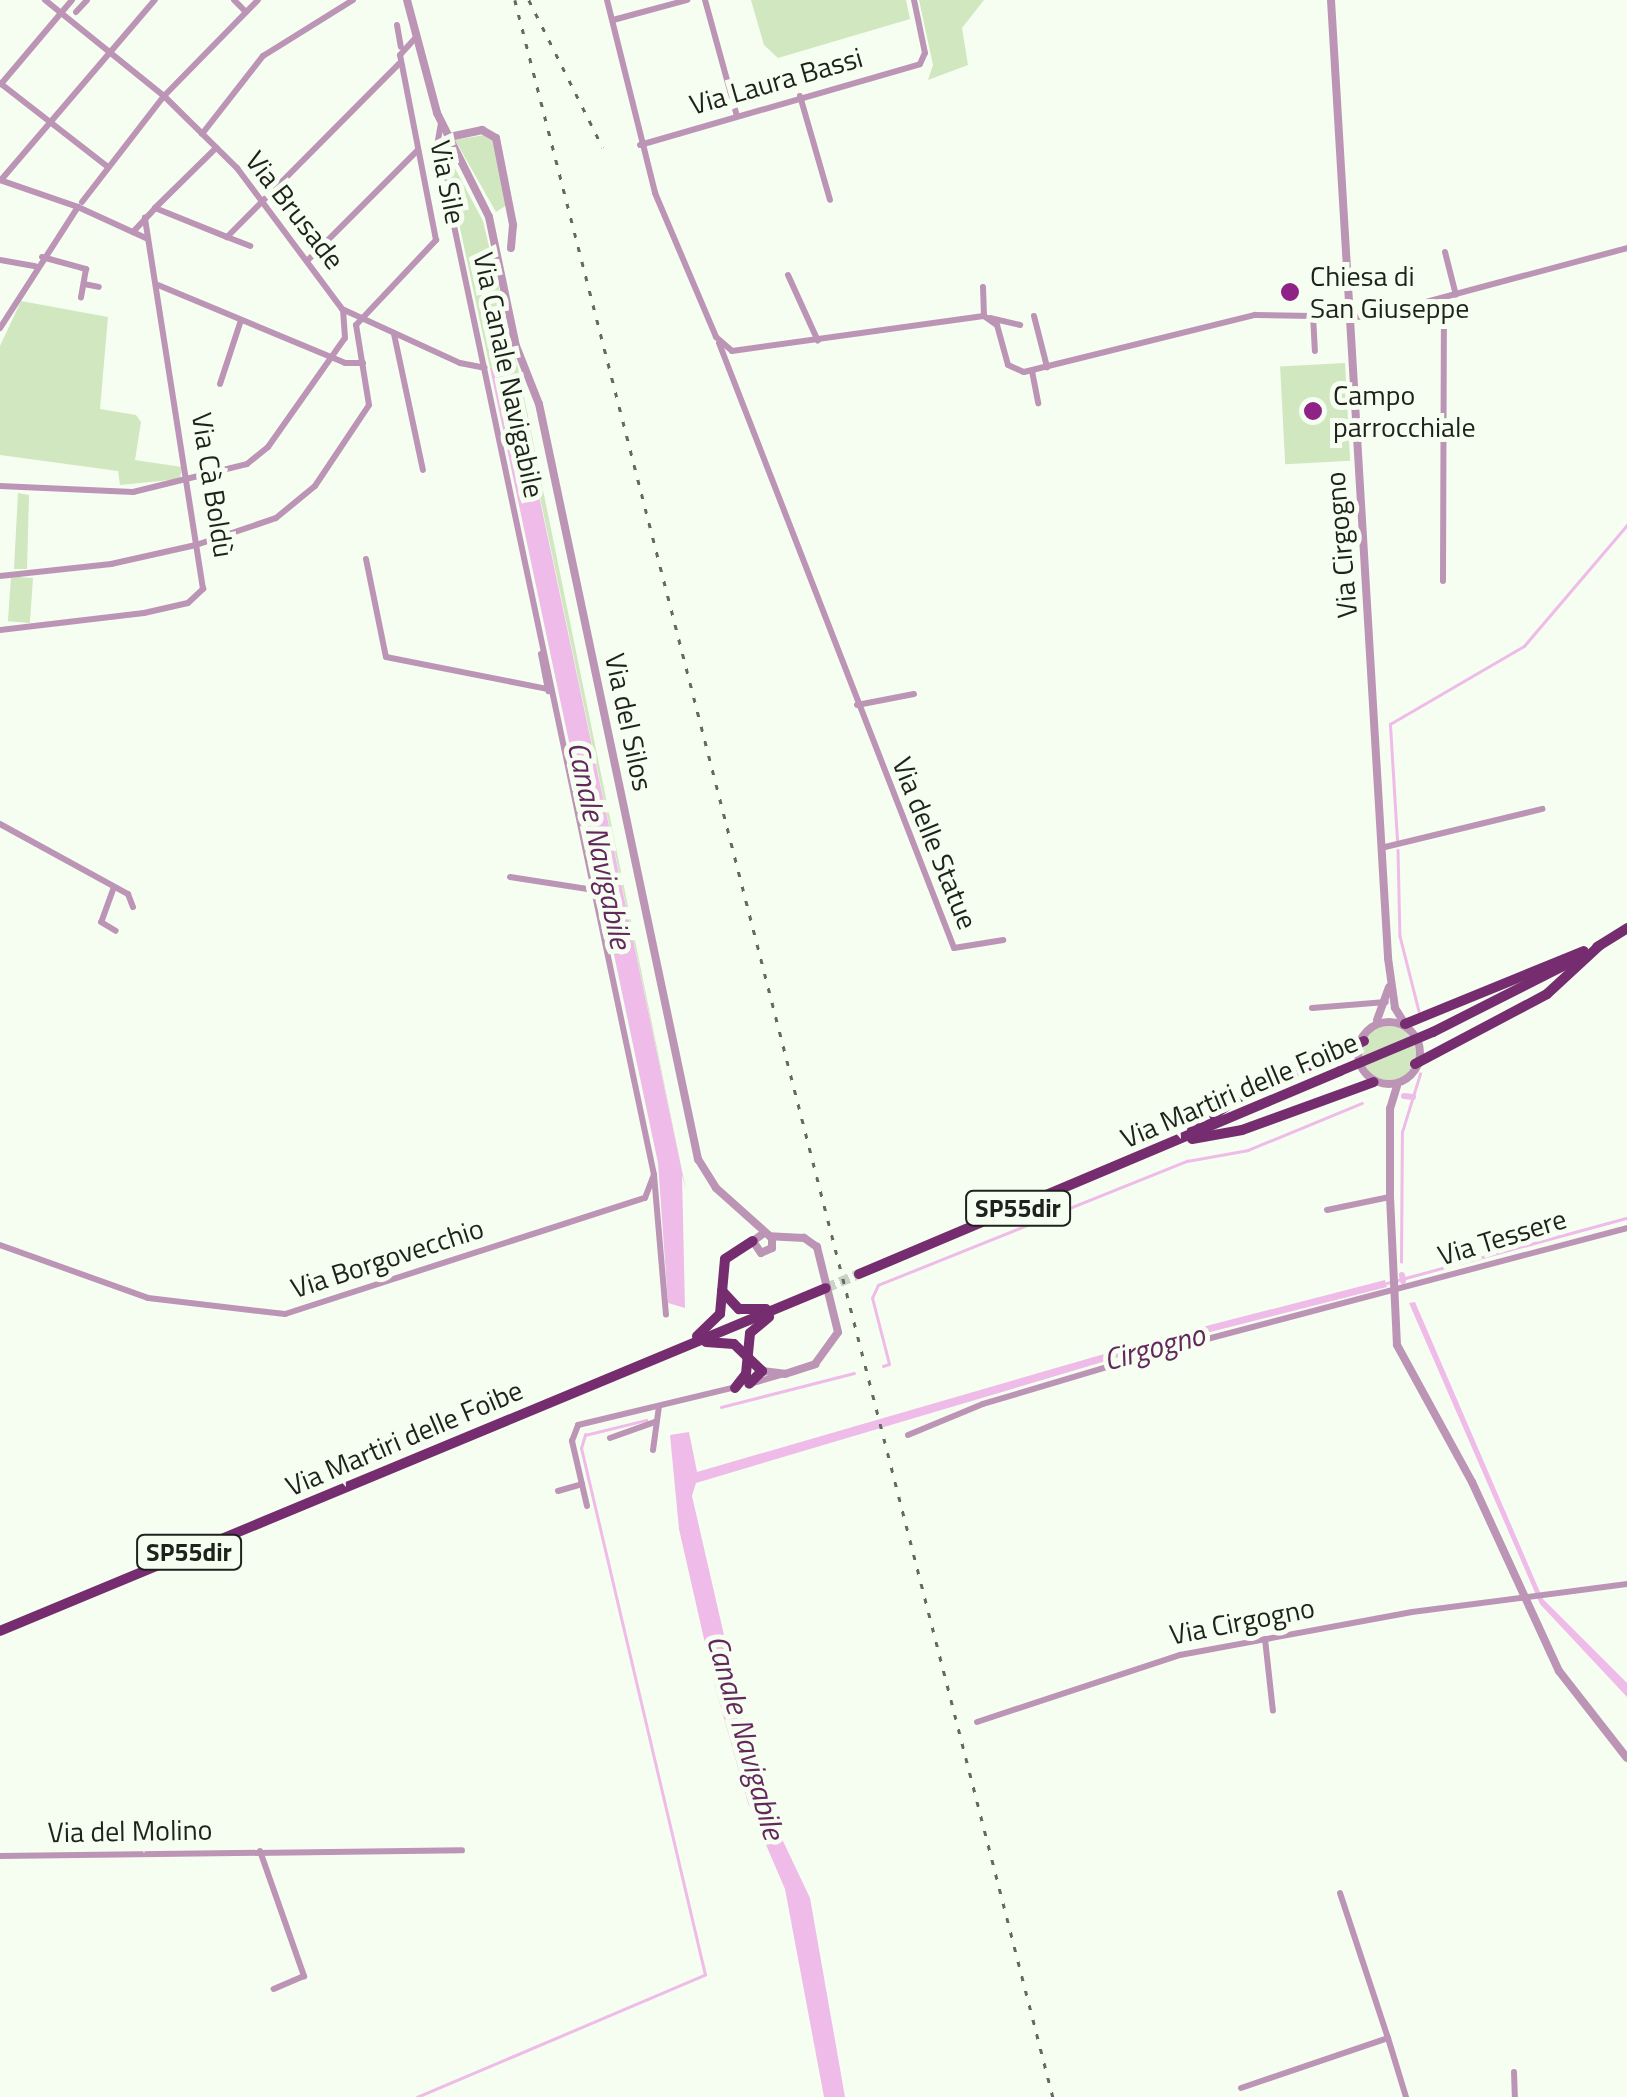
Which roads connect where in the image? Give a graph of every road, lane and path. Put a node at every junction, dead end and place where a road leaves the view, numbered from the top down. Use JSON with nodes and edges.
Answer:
{"nodes":[{"id":1,"x":45,"y":0,"type":"edge"},
{"id":2,"x":72,"y":0,"type":"edge"},
{"id":3,"x":87,"y":0,"type":"edge"},
{"id":4,"x":154,"y":0,"type":"edge"},
{"id":5,"x":234,"y":0,"type":"edge"},
{"id":6,"x":258,"y":0,"type":"edge"},
{"id":7,"x":353,"y":0,"type":"edge"},
{"id":8,"x":406,"y":0,"type":"edge"},
{"id":9,"x":607,"y":0,"type":"edge"},
{"id":10,"x":687,"y":0,"type":"edge"},
{"id":11,"x":705,"y":0,"type":"edge"},
{"id":12,"x":914,"y":0,"type":"edge"},
{"id":13,"x":1332,"y":0,"type":"edge"},
{"id":14,"x":76,"y":12,"type":"dead end"},
{"id":15,"x":246,"y":12,"type":"junction"},
{"id":16,"x":61,"y":13,"type":"junction"},
{"id":17,"x":613,"y":20,"type":"junction"},
{"id":18,"x":397,"y":26,"type":"dead end"},
{"id":19,"x":418,"y":36,"type":"junction"},
{"id":20,"x":401,"y":48,"type":"junction"},
{"id":21,"x":106,"y":50,"type":"junction"},
{"id":22,"x":401,"y":62,"type":"junction"},
{"id":23,"x":0,"y":84,"type":"edge"},
{"id":24,"x":164,"y":96,"type":"junction"},
{"id":25,"x":800,"y":96,"type":"junction"},
{"id":26,"x":737,"y":116,"type":"junction"},
{"id":27,"x":48,"y":120,"type":"junction"},
{"id":28,"x":441,"y":123,"type":"junction"},
{"id":29,"x":202,"y":134,"type":"junction"},
{"id":30,"x":451,"y":136,"type":"junction"},
{"id":31,"x":640,"y":145,"type":"junction"},
{"id":32,"x":216,"y":148,"type":"junction"},
{"id":33,"x":419,"y":149,"type":"junction"},
{"id":34,"x":108,"y":167,"type":"junction"},
{"id":35,"x":0,"y":180,"type":"edge"},
{"id":36,"x":265,"y":199,"type":"junction"},
{"id":37,"x":830,"y":200,"type":"dead end"},
{"id":38,"x":80,"y":205,"type":"junction"},
{"id":39,"x":155,"y":208,"type":"junction"},
{"id":40,"x":511,"y":212,"type":"junction"},
{"id":41,"x":489,"y":217,"type":"junction"},
{"id":42,"x":145,"y":218,"type":"junction"},
{"id":43,"x":133,"y":232,"type":"junction"},
{"id":44,"x":227,"y":237,"type":"junction"},
{"id":45,"x":148,"y":239,"type":"junction"},
{"id":46,"x":250,"y":246,"type":"dead end"},
{"id":47,"x":511,"y":248,"type":"dead end"},
{"id":48,"x":1627,"y":248,"type":"edge"},
{"id":49,"x":1445,"y":252,"type":"dead end"},
{"id":50,"x":42,"y":257,"type":"junction"},
{"id":51,"x":0,"y":260,"type":"edge"},
{"id":52,"x":308,"y":261,"type":"junction"},
{"id":53,"x":35,"y":266,"type":"junction"},
{"id":54,"x":788,"y":275,"type":"dead end"},
{"id":55,"x":84,"y":284,"type":"junction"},
{"id":56,"x":158,"y":285,"type":"junction"},
{"id":57,"x":983,"y":286,"type":"dead end"},
{"id":58,"x":99,"y":287,"type":"dead end"},
{"id":59,"x":1456,"y":295,"type":"junction"},
{"id":60,"x":81,"y":298,"type":"dead end"},
{"id":61,"x":1444,"y":298,"type":"junction"},
{"id":62,"x":342,"y":309,"type":"junction"},
{"id":63,"x":1312,"y":315,"type":"junction"},
{"id":64,"x":1034,"y":316,"type":"dead end"},
{"id":65,"x":986,"y":317,"type":"junction"},
{"id":66,"x":362,"y":318,"type":"junction"},
{"id":67,"x":1348,"y":319,"type":"junction"},
{"id":68,"x":241,"y":320,"type":"junction"},
{"id":69,"x":1020,"y":325,"type":"dead end"},
{"id":70,"x":0,"y":328,"type":"edge"},
{"id":71,"x":394,"y":332,"type":"junction"},
{"id":72,"x":346,"y":336,"type":"junction"},
{"id":73,"x":716,"y":337,"type":"junction"},
{"id":74,"x":818,"y":341,"type":"junction"},
{"id":75,"x":358,"y":342,"type":"junction"},
{"id":76,"x":1315,"y":351,"type":"dead end"},
{"id":77,"x":330,"y":356,"type":"junction"},
{"id":78,"x":362,"y":363,"type":"junction"},
{"id":79,"x":1047,"y":367,"type":"junction"},
{"id":80,"x":485,"y":368,"type":"junction"},
{"id":81,"x":1032,"y":371,"type":"junction"},
{"id":82,"x":220,"y":384,"type":"dead end"},
{"id":83,"x":1038,"y":404,"type":"dead end"},
{"id":84,"x":423,"y":470,"type":"dead end"},
{"id":85,"x":189,"y":482,"type":"junction"},
{"id":86,"x":0,"y":486,"type":"edge"},
{"id":87,"x":200,"y":543,"type":"junction"},
{"id":88,"x":366,"y":559,"type":"dead end"},
{"id":89,"x":0,"y":576,"type":"edge"},
{"id":90,"x":1443,"y":581,"type":"dead end"},
{"id":91,"x":0,"y":630,"type":"edge"},
{"id":92,"x":541,"y":638,"type":"junction"},
{"id":93,"x":547,"y":689,"type":"junction"},
{"id":94,"x":914,"y":694,"type":"dead end"},
{"id":95,"x":556,"y":705,"type":"junction"},
{"id":96,"x":857,"y":705,"type":"junction"},
{"id":97,"x":1542,"y":809,"type":"dead end"},
{"id":98,"x":0,"y":824,"type":"edge"},
{"id":99,"x":1385,"y":847,"type":"junction"},
{"id":100,"x":510,"y":877,"type":"dead end"},
{"id":101,"x":114,"y":887,"type":"junction"},
{"id":102,"x":594,"y":890,"type":"junction"},
{"id":103,"x":139,"y":893,"type":"dead end"},
{"id":104,"x":128,"y":894,"type":"junction"},
{"id":105,"x":133,"y":906,"type":"dead end"},
{"id":106,"x":1627,"y":928,"type":"edge"},
{"id":107,"x":116,"y":931,"type":"dead end"},
{"id":108,"x":1004,"y":940,"type":"dead end"},
{"id":109,"x":1600,"y":946,"type":"junction"},
{"id":110,"x":1390,"y":982,"type":"junction"},
{"id":111,"x":1386,"y":1002,"type":"junction"},
{"id":112,"x":1312,"y":1008,"type":"dead end"},
{"id":113,"x":1396,"y":1008,"type":"junction"},
{"id":114,"x":1374,"y":1024,"type":"junction"},
{"id":115,"x":1405,"y":1024,"type":"junction"},
{"id":116,"x":1364,"y":1041,"type":"junction"},
{"id":117,"x":1415,"y":1064,"type":"junction"},
{"id":118,"x":1376,"y":1084,"type":"junction"},
{"id":119,"x":1397,"y":1086,"type":"junction"},
{"id":120,"x":1390,"y":1109,"type":"junction"},
{"id":121,"x":1176,"y":1141,"type":"junction"},
{"id":122,"x":654,"y":1175,"type":"junction"},
{"id":123,"x":1390,"y":1197,"type":"junction"},
{"id":124,"x":645,"y":1198,"type":"junction"},
{"id":125,"x":659,"y":1206,"type":"junction"},
{"id":126,"x":1327,"y":1210,"type":"dead end"},
{"id":127,"x":751,"y":1220,"type":"junction"},
{"id":128,"x":1627,"y":1228,"type":"edge"},
{"id":129,"x":767,"y":1234,"type":"junction"},
{"id":130,"x":792,"y":1236,"type":"junction"},
{"id":131,"x":755,"y":1244,"type":"junction"},
{"id":132,"x":0,"y":1245,"type":"edge"},
{"id":133,"x":772,"y":1248,"type":"junction"},
{"id":134,"x":858,"y":1274,"type":"tunnel mouth"},
{"id":135,"x":719,"y":1286,"type":"junction"},
{"id":136,"x":826,"y":1288,"type":"tunnel mouth"},
{"id":137,"x":1390,"y":1294,"type":"junction"},
{"id":138,"x":786,"y":1304,"type":"junction"},
{"id":139,"x":666,"y":1314,"type":"dead end"},
{"id":140,"x":676,"y":1350,"type":"junction"},
{"id":141,"x":750,"y":1359,"type":"junction"},
{"id":142,"x":762,"y":1371,"type":"junction"},
{"id":143,"x":785,"y":1374,"type":"junction"},
{"id":144,"x":749,"y":1384,"type":"junction"},
{"id":145,"x":735,"y":1388,"type":"junction"},
{"id":146,"x":659,"y":1406,"type":"junction"},
{"id":147,"x":655,"y":1422,"type":"junction"},
{"id":148,"x":908,"y":1436,"type":"dead end"},
{"id":149,"x":610,"y":1438,"type":"dead end"},
{"id":150,"x":654,"y":1450,"type":"dead end"},
{"id":151,"x":582,"y":1484,"type":"junction"},
{"id":152,"x":558,"y":1491,"type":"dead end"},
{"id":153,"x":587,"y":1506,"type":"dead end"},
{"id":154,"x":1627,"y":1584,"type":"edge"},
{"id":155,"x":1528,"y":1599,"type":"junction"},
{"id":156,"x":0,"y":1631,"type":"edge"},
{"id":157,"x":1265,"y":1639,"type":"junction"},
{"id":158,"x":1274,"y":1710,"type":"dead end"},
{"id":159,"x":977,"y":1722,"type":"dead end"},
{"id":160,"x":1627,"y":1758,"type":"edge"},
{"id":161,"x":462,"y":1850,"type":"dead end"},
{"id":162,"x":260,"y":1851,"type":"junction"},
{"id":163,"x":0,"y":1856,"type":"edge"},
{"id":164,"x":1340,"y":1893,"type":"dead end"},
{"id":165,"x":274,"y":1989,"type":"dead end"},
{"id":166,"x":1388,"y":2038,"type":"junction"},
{"id":167,"x":1514,"y":2072,"type":"dead end"},
{"id":168,"x":1240,"y":2088,"type":"dead end"},
{"id":169,"x":1406,"y":2097,"type":"edge"},
{"id":170,"x":1515,"y":2097,"type":"edge"}],
"edges":[{"from":1,"to":16,"type":"street","name":"Via Brusade"},
{"from":2,"to":16,"type":"street"},
{"from":3,"to":14,"type":"street"},
{"from":4,"to":21,"type":"street"},
{"from":5,"to":15,"type":"street"},
{"from":6,"to":15,"type":"street"},
{"from":7,"to":29,"type":"street"},
{"from":8,"to":19,"type":"street","name":"Via del Silos"},
{"from":9,"to":17,"type":"street","name":"Via delle Statue"},
{"from":10,"to":17,"type":"street"},
{"from":11,"to":26,"type":"street"},
{"from":12,"to":25,"type":"street","name":"Via Laura Bassi"},
{"from":13,"to":67,"type":"street","name":"Via Cirgogno"},
{"from":15,"to":24,"type":"street"},
{"from":16,"to":21,"type":"street","name":"Via Brusade"},
{"from":16,"to":23,"type":"street"},
{"from":17,"to":31,"type":"street","name":"Via delle Statue"},
{"from":18,"to":20,"type":"street","name":"Via Sile"},
{"from":19,"to":20,"type":"street"},
{"from":19,"to":28,"type":"street","name":"Via del Silos"},
{"from":20,"to":22,"type":"street","name":"Via Sile"},
{"from":21,"to":24,"type":"street","name":"Via Brusade"},
{"from":21,"to":27,"type":"street"},
{"from":22,"to":33,"type":"street","name":"Via Sile"},
{"from":22,"to":36,"type":"street"},
{"from":23,"to":27,"type":"street"},
{"from":24,"to":29,"type":"street","name":"Via Brusade"},
{"from":24,"to":34,"type":"street"},
{"from":25,"to":26,"type":"street","name":"Via Laura Bassi"},
{"from":25,"to":37,"type":"street"},
{"from":26,"to":31,"type":"street","name":"Via Laura Bassi"},
{"from":27,"to":34,"type":"street"},
{"from":27,"to":35,"type":"street"},
{"from":28,"to":30,"type":"street","name":"Via del Silos"},
{"from":28,"to":80,"type":"street","name":"Via Canale Navigabile"},
{"from":29,"to":32,"type":"street","name":"Via Brusade"},
{"from":30,"to":40,"type":"street"},
{"from":30,"to":41,"type":"street","name":"Via del Silos"},
{"from":31,"to":73,"type":"street","name":"Via delle Statue"},
{"from":32,"to":36,"type":"street","name":"Via Brusade"},
{"from":32,"to":39,"type":"street"},
{"from":33,"to":52,"type":"street"},
{"from":33,"to":66,"type":"street","name":"Via Sile"},
{"from":34,"to":38,"type":"street"},
{"from":35,"to":38,"type":"street"},
{"from":36,"to":44,"type":"street"},
{"from":36,"to":52,"type":"street","name":"Via Brusade"},
{"from":38,"to":43,"type":"street"},
{"from":38,"to":50,"type":"street"},
{"from":39,"to":42,"type":"street"},
{"from":39,"to":44,"type":"street"},
{"from":40,"to":41,"type":"street"},
{"from":40,"to":47,"type":"street"},
{"from":41,"to":127,"type":"street","name":"Via del Silos"},
{"from":42,"to":43,"type":"street"},
{"from":42,"to":45,"type":"street","name":"Via Cà Boldù"},
{"from":43,"to":45,"type":"street"},
{"from":44,"to":46,"type":"street"},
{"from":45,"to":56,"type":"street","name":"Via Cà Boldù"},
{"from":48,"to":59,"type":"street"},
{"from":49,"to":59,"type":"street"},
{"from":50,"to":53,"type":"street"},
{"from":50,"to":55,"type":"street"},
{"from":51,"to":53,"type":"street"},
{"from":52,"to":62,"type":"street","name":"Via Brusade"},
{"from":53,"to":70,"type":"street"},
{"from":54,"to":74,"type":"street"},
{"from":55,"to":58,"type":"street"},
{"from":55,"to":60,"type":"street"},
{"from":56,"to":68,"type":"street"},
{"from":56,"to":85,"type":"street","name":"Via Cà Boldù"},
{"from":57,"to":65,"type":"street"},
{"from":59,"to":61,"type":"street"},
{"from":61,"to":67,"type":"street"},
{"from":61,"to":90,"type":"street"},
{"from":62,"to":66,"type":"street","name":"Via Brusade"},
{"from":62,"to":72,"type":"street"},
{"from":63,"to":67,"type":"street"},
{"from":63,"to":76,"type":"street"},
{"from":63,"to":79,"type":"street"},
{"from":64,"to":79,"type":"street"},
{"from":65,"to":69,"type":"street"},
{"from":65,"to":74,"type":"street"},
{"from":65,"to":81,"type":"street"},
{"from":66,"to":71,"type":"street","name":"Via Brusade"},
{"from":66,"to":75,"type":"street"},
{"from":67,"to":99,"type":"street","name":"Via Cirgogno"},
{"from":68,"to":77,"type":"street"},
{"from":68,"to":82,"type":"street"},
{"from":71,"to":80,"type":"street","name":"Via Brusade"},
{"from":71,"to":84,"type":"street"},
{"from":72,"to":75,"type":"street"},
{"from":72,"to":77,"type":"street"},
{"from":73,"to":74,"type":"street"},
{"from":73,"to":96,"type":"street","name":"Via delle Statue"},
{"from":75,"to":78,"type":"street"},
{"from":77,"to":78,"type":"street"},
{"from":77,"to":85,"type":"street"},
{"from":78,"to":87,"type":"street"},
{"from":79,"to":81,"type":"street"},
{"from":80,"to":92,"type":"street","name":"Via Canale Navigabile"},
{"from":81,"to":83,"type":"street"},
{"from":85,"to":86,"type":"street"},
{"from":85,"to":87,"type":"street","name":"Via Cà Boldù"},
{"from":87,"to":89,"type":"street"},
{"from":87,"to":91,"type":"street","name":"Via Cà Boldù"},
{"from":88,"to":93,"type":"street"},
{"from":92,"to":93,"type":"street","name":"Via Canale Navigabile"},
{"from":92,"to":95,"type":"street","name":"Via Canale Navigabile"},
{"from":93,"to":95,"type":"street","name":"Via Canale Navigabile"},
{"from":94,"to":96,"type":"street"},
{"from":95,"to":102,"type":"street","name":"Via Canale Navigabile"},
{"from":96,"to":108,"type":"street","name":"Via delle Statue"},
{"from":97,"to":99,"type":"street"},
{"from":98,"to":101,"type":"street"},
{"from":99,"to":110,"type":"street","name":"Via Cirgogno"},
{"from":100,"to":102,"type":"street"},
{"from":101,"to":104,"type":"street"},
{"from":101,"to":107,"type":"street"},
{"from":102,"to":122,"type":"street","name":"Via Canale Navigabile"},
{"from":103,"to":104,"type":"street"},
{"from":104,"to":105,"type":"street"},
{"from":106,"to":109,"type":"highway","name":"Via Martiri delle Foibe","number":"SP55dir"},
{"from":109,"to":115,"type":"highway"},
{"from":109,"to":117,"type":"highway"},
{"from":109,"to":121,"type":"highway","name":"Via Martiri delle Foibe","number":"SP55dir","bridge":true},
{"from":110,"to":111,"type":"street","name":"Via Cirgogno"},
{"from":110,"to":113,"type":"street","name":"Via Cirgogno"},
{"from":111,"to":112,"type":"street"},
{"from":111,"to":113,"type":"street","name":"Via Cirgogno"},
{"from":111,"to":114,"type":"street","name":"Via Cirgogno"},
{"from":113,"to":115,"type":"street","name":"Via Cirgogno"},
{"from":114,"to":115,"type":"street"},
{"from":114,"to":116,"type":"street"},
{"from":115,"to":117,"type":"street"},
{"from":116,"to":118,"type":"street"},
{"from":116,"to":121,"type":"highway"},
{"from":117,"to":119,"type":"street"},
{"from":118,"to":119,"type":"street"},
{"from":118,"to":120,"type":"street"},
{"from":118,"to":121,"type":"highway"},
{"from":119,"to":120,"type":"street"},
{"from":120,"to":123,"type":"street"},
{"from":121,"to":134,"type":"highway","name":"Via Martiri delle Foibe","number":"SP55dir"},
{"from":122,"to":124,"type":"street"},
{"from":122,"to":125,"type":"street","name":"Via Canale Navigabile"},
{"from":123,"to":126,"type":"street"},
{"from":123,"to":137,"type":"street"},
{"from":124,"to":125,"type":"street"},
{"from":124,"to":132,"type":"street","name":"Via Borgovecchio"},
{"from":125,"to":139,"type":"street","name":"Via Canale Navigabile"},
{"from":127,"to":129,"type":"street","name":"Via del Silos"},
{"from":127,"to":131,"type":"street"},
{"from":128,"to":137,"type":"street","name":"Via Tessere"},
{"from":129,"to":130,"type":"street"},
{"from":129,"to":131,"type":"street"},
{"from":129,"to":133,"type":"street"},
{"from":130,"to":133,"type":"street"},
{"from":130,"to":143,"type":"street"},
{"from":131,"to":133,"type":"street"},
{"from":131,"to":135,"type":"highway"},
{"from":135,"to":138,"type":"highway"},
{"from":135,"to":140,"type":"highway"},
{"from":136,"to":138,"type":"highway","name":"Via Martiri delle Foibe","number":"SP55dir"},
{"from":137,"to":148,"type":"street","name":"Via Tessere"},
{"from":137,"to":155,"type":"street"},
{"from":138,"to":140,"type":"highway","name":"Via Martiri delle Foibe","number":"SP55dir"},
{"from":138,"to":141,"type":"highway"},
{"from":140,"to":141,"type":"highway"},
{"from":140,"to":156,"type":"highway","name":"Via Martiri delle Foibe","number":"SP55dir"},
{"from":141,"to":142,"type":"highway"},
{"from":141,"to":145,"type":"highway"},
{"from":142,"to":143,"type":"street"},
{"from":142,"to":144,"type":"highway"},
{"from":142,"to":145,"type":"street"},
{"from":143,"to":144,"type":"street"},
{"from":144,"to":145,"type":"street"},
{"from":145,"to":146,"type":"street"},
{"from":146,"to":147,"type":"street"},
{"from":146,"to":151,"type":"street"},
{"from":147,"to":149,"type":"street"},
{"from":147,"to":150,"type":"street"},
{"from":151,"to":152,"type":"street"},
{"from":151,"to":153,"type":"street"},
{"from":154,"to":155,"type":"street","name":"Via Cirgogno"},
{"from":155,"to":157,"type":"street","name":"Via Cirgogno"},
{"from":155,"to":160,"type":"street"},
{"from":157,"to":158,"type":"street"},
{"from":157,"to":159,"type":"street","name":"Via Cirgogno"},
{"from":161,"to":162,"type":"street","name":"Via del Molino"},
{"from":162,"to":163,"type":"street","name":"Via del Molino"},
{"from":162,"to":165,"type":"street"},
{"from":164,"to":166,"type":"street"},
{"from":166,"to":168,"type":"street"},
{"from":166,"to":169,"type":"street"},
{"from":167,"to":170,"type":"street"}]}
